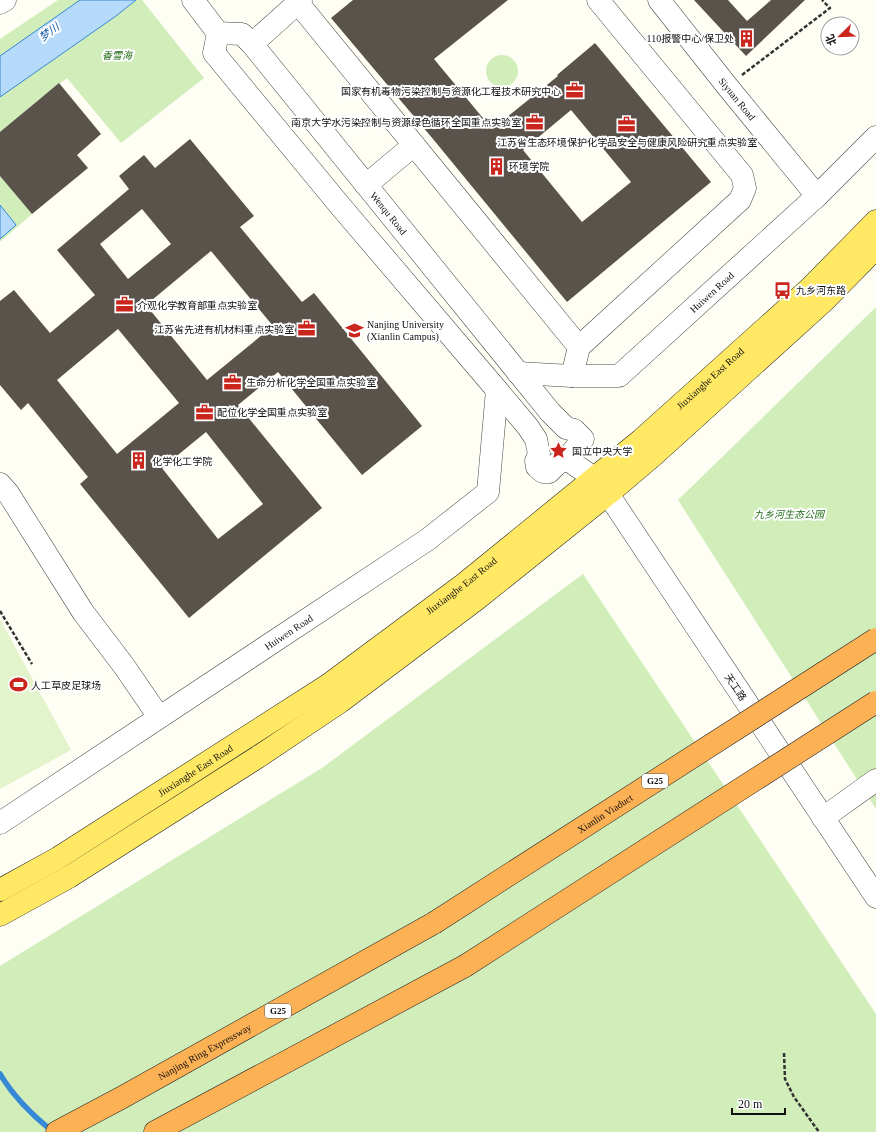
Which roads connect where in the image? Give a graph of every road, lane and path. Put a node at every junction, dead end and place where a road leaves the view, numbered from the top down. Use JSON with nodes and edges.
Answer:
{"nodes":[{"id":1,"x":4,"y":0,"type":"edge"},
{"id":2,"x":193,"y":0,"type":"edge"},
{"id":3,"x":598,"y":0,"type":"edge"},
{"id":4,"x":659,"y":0,"type":"edge"},
{"id":5,"x":822,"y":0,"type":"edge"},
{"id":6,"x":300,"y":2,"type":"edge"},
{"id":7,"x":0,"y":3,"type":"edge"},
{"id":8,"x":218,"y":33,"type":"junction"},
{"id":9,"x":252,"y":44,"type":"junction"},
{"id":10,"x":727,"y":86,"type":"junction"},
{"id":11,"x":876,"y":137,"type":"edge"},
{"id":12,"x":414,"y":145,"type":"junction"},
{"id":13,"x":366,"y":185,"type":"junction"},
{"id":14,"x":817,"y":196,"type":"junction"},
{"id":15,"x":876,"y":221,"type":"edge"},
{"id":16,"x":876,"y":248,"type":"edge"},
{"id":17,"x":579,"y":347,"type":"junction"},
{"id":18,"x":518,"y":373,"type":"junction"},
{"id":19,"x":572,"y":376,"type":"junction"},
{"id":20,"x":497,"y":390,"type":"junction"},
{"id":21,"x":568,"y":460,"type":"junction"},
{"id":22,"x":601,"y":486,"type":"junction"},
{"id":23,"x":3,"y":491,"type":"edge"},
{"id":24,"x":0,"y":611,"type":"edge"},
{"id":25,"x":876,"y":639,"type":"edge"},
{"id":26,"x":32,"y":664,"type":"dead end"},
{"id":27,"x":876,"y":702,"type":"edge"},
{"id":28,"x":159,"y":717,"type":"junction"},
{"id":29,"x":876,"y":780,"type":"edge"},
{"id":30,"x":823,"y":818,"type":"junction"},
{"id":31,"x":0,"y":823,"type":"edge"},
{"id":32,"x":0,"y":890,"type":"edge"},
{"id":33,"x":876,"y":897,"type":"edge"},
{"id":34,"x":0,"y":915,"type":"edge"},
{"id":35,"x":434,"y":923,"type":"joint"},
{"id":36,"x":784,"y":1053,"type":"dead end"},
{"id":37,"x":158,"y":1130,"type":"edge"},
{"id":38,"x":57,"y":1132,"type":"edge"},
{"id":39,"x":819,"y":1132,"type":"edge"}],
"edges":[{"from":1,"to":7,"type":"street"},
{"from":2,"to":8,"type":"street"},
{"from":3,"to":17,"type":"street"},
{"from":4,"to":10,"type":"street","name":"Siyuan Road"},
{"from":5,"to":10,"type":"path"},
{"from":6,"to":9,"type":"street"},
{"from":6,"to":12,"type":"street"},
{"from":8,"to":9,"type":"street","name":"Wenqu Road"},
{"from":8,"to":20,"type":"street"},
{"from":9,"to":13,"type":"street","name":"Wenqu Road"},
{"from":10,"to":14,"type":"street","name":"Siyuan Road"},
{"from":11,"to":14,"type":"street","name":"Huiwen Road"},
{"from":12,"to":13,"type":"street"},
{"from":12,"to":17,"type":"street"},
{"from":13,"to":18,"type":"street","name":"Wenqu Road"},
{"from":14,"to":19,"type":"street","name":"Huiwen Road"},
{"from":15,"to":22,"type":"main road","name":"Jiuxianghe East Road"},
{"from":16,"to":22,"type":"main road","name":"Jiuxianghe East Road"},
{"from":17,"to":19,"type":"street"},
{"from":18,"to":19,"type":"street","name":"Huiwen Road"},
{"from":18,"to":21,"type":"street","name":"Wenqu Road"},
{"from":20,"to":21,"type":"street"},
{"from":20,"to":28,"type":"street","name":"Huiwen Road"},
{"from":21,"to":22,"type":"street"},
{"from":22,"to":30,"type":"street","name":"天工路"},
{"from":22,"to":32,"type":"main road","name":"Jiuxianghe East Road"},
{"from":22,"to":34,"type":"main road","name":"Jiuxianghe East Road"},
{"from":23,"to":28,"type":"street"},
{"from":24,"to":26,"type":"path"},
{"from":25,"to":35,"type":"highway","name":"Xianlin Viaduct","number":"G25","bridge":true},
{"from":27,"to":37,"type":"highway","bridge":true},
{"from":28,"to":31,"type":"street","name":"Huiwen Road"},
{"from":29,"to":30,"type":"street"},
{"from":30,"to":33,"type":"street","name":"天工路"},
{"from":35,"to":38,"type":"highway","name":"Nanjing Ring Expressway","number":"G25"},
{"from":36,"to":39,"type":"path"}]}
